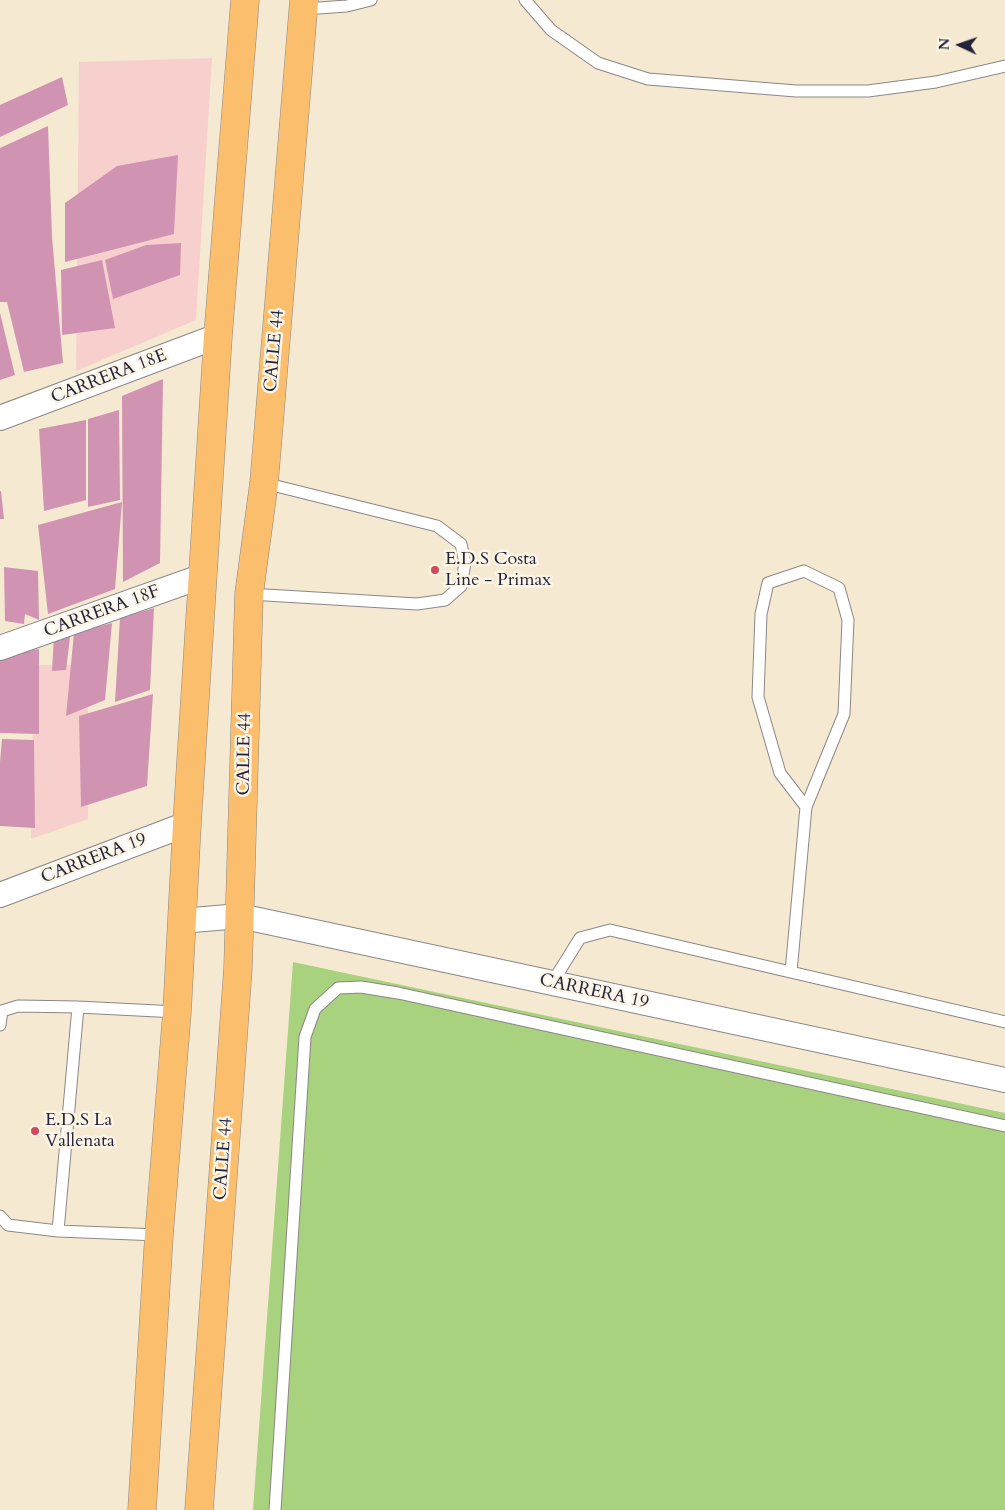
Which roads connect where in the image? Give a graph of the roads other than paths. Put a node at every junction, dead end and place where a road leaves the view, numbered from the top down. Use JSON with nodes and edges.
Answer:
{"nodes":[{"id":1,"x":246,"y":0,"type":"edge"},
{"id":2,"x":371,"y":0,"type":"edge"},
{"id":3,"x":525,"y":0,"type":"edge"},
{"id":4,"x":304,"y":4,"type":"edge"},
{"id":5,"x":1005,"y":66,"type":"edge"},
{"id":6,"x":218,"y":336,"type":"junction"},
{"id":7,"x":0,"y":418,"type":"edge"},
{"id":8,"x":264,"y":484,"type":"junction"},
{"id":9,"x":203,"y":576,"type":"junction"},
{"id":10,"x":249,"y":594,"type":"junction"},
{"id":11,"x":0,"y":648,"type":"edge"},
{"id":12,"x":806,"y":808,"type":"junction"},
{"id":13,"x":187,"y":824,"type":"junction"},
{"id":14,"x":0,"y":895,"type":"edge"},
{"id":15,"x":240,"y":916,"type":"junction"},
{"id":16,"x":182,"y":921,"type":"junction"},
{"id":17,"x":791,"y":972,"type":"junction"},
{"id":18,"x":552,"y":983,"type":"junction"},
{"id":19,"x":78,"y":1007,"type":"junction"},
{"id":20,"x":177,"y":1012,"type":"junction"},
{"id":21,"x":1005,"y":1022,"type":"edge"},
{"id":22,"x":0,"y":1025,"type":"edge"},
{"id":23,"x":1005,"y":1080,"type":"edge"},
{"id":24,"x":1005,"y":1126,"type":"edge"},
{"id":25,"x":0,"y":1216,"type":"edge"},
{"id":26,"x":58,"y":1231,"type":"junction"},
{"id":27,"x":159,"y":1235,"type":"junction"},
{"id":28,"x":142,"y":1510,"type":"edge"},
{"id":29,"x":199,"y":1510,"type":"edge"},
{"id":30,"x":275,"y":1510,"type":"edge"}],
"edges":[{"from":1,"to":6,"type":"main road"},
{"from":2,"to":4,"type":"lane"},
{"from":3,"to":5,"type":"lane"},
{"from":4,"to":8,"type":"main road","name":"CALLE 44"},
{"from":6,"to":7,"type":"street","name":"CARRERA 18E"},
{"from":6,"to":9,"type":"main road"},
{"from":8,"to":10,"type":"main road","name":"CALLE 44"},
{"from":8,"to":10,"type":"lane"},
{"from":9,"to":11,"type":"street","name":"CARRERA 18F"},
{"from":9,"to":13,"type":"main road"},
{"from":10,"to":15,"type":"main road","name":"CALLE 44"},
{"from":12,"to":12,"type":"lane"},
{"from":12,"to":17,"type":"lane"},
{"from":13,"to":14,"type":"street","name":"CARRERA 19"},
{"from":13,"to":16,"type":"main road"},
{"from":15,"to":16,"type":"street","name":"CARRERA 19"},
{"from":15,"to":18,"type":"street","name":"CARRERA 19"},
{"from":15,"to":29,"type":"main road","name":"CALLE 44"},
{"from":16,"to":20,"type":"main road"},
{"from":17,"to":18,"type":"lane"},
{"from":17,"to":21,"type":"lane"},
{"from":18,"to":23,"type":"street","name":"CARRERA 19"},
{"from":19,"to":20,"type":"lane"},
{"from":19,"to":22,"type":"lane"},
{"from":19,"to":26,"type":"lane"},
{"from":20,"to":27,"type":"main road"},
{"from":24,"to":30,"type":"lane"},
{"from":25,"to":26,"type":"lane"},
{"from":26,"to":27,"type":"lane"},
{"from":27,"to":28,"type":"main road"}]}
